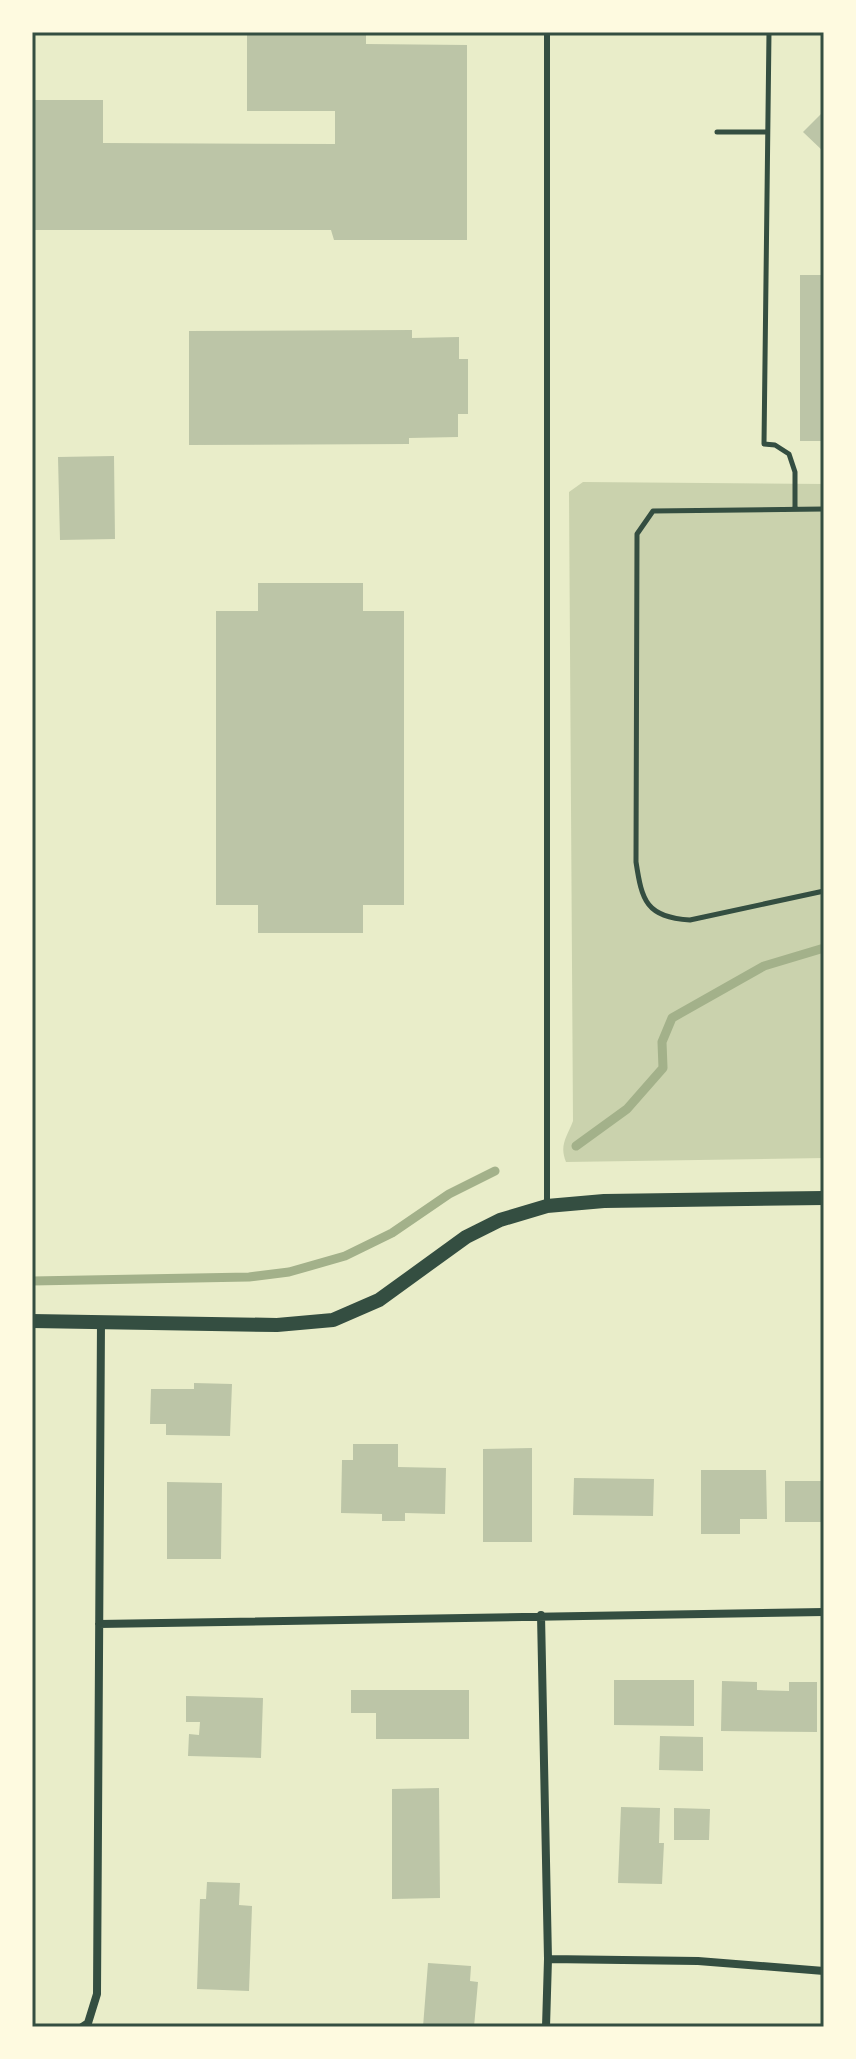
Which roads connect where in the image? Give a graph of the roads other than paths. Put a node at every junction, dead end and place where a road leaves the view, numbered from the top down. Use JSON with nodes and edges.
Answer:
{"nodes":[{"id":1,"x":547,"y":32,"type":"edge"},
{"id":2,"x":824,"y":1198,"type":"edge"},
{"id":3,"x":547,"y":1206,"type":"junction"},
{"id":4,"x":32,"y":1321,"type":"edge"},
{"id":5,"x":101,"y":1321,"type":"junction"},
{"id":6,"x":824,"y":1612,"type":"edge"},
{"id":7,"x":541,"y":1615,"type":"junction"},
{"id":8,"x":99,"y":1624,"type":"junction"},
{"id":9,"x":548,"y":1959,"type":"junction"},
{"id":10,"x":824,"y":1971,"type":"edge"},
{"id":11,"x":82,"y":2027,"type":"edge"},
{"id":12,"x":546,"y":2027,"type":"edge"}],
"edges":[{"from":1,"to":3,"type":"lane"},
{"from":2,"to":3,"type":"street"},
{"from":3,"to":5,"type":"street"},
{"from":4,"to":5,"type":"street"},
{"from":5,"to":8,"type":"street"},
{"from":6,"to":7,"type":"street"},
{"from":7,"to":8,"type":"street"},
{"from":7,"to":9,"type":"street"},
{"from":8,"to":11,"type":"street"},
{"from":9,"to":10,"type":"street"},
{"from":9,"to":12,"type":"street"}]}
